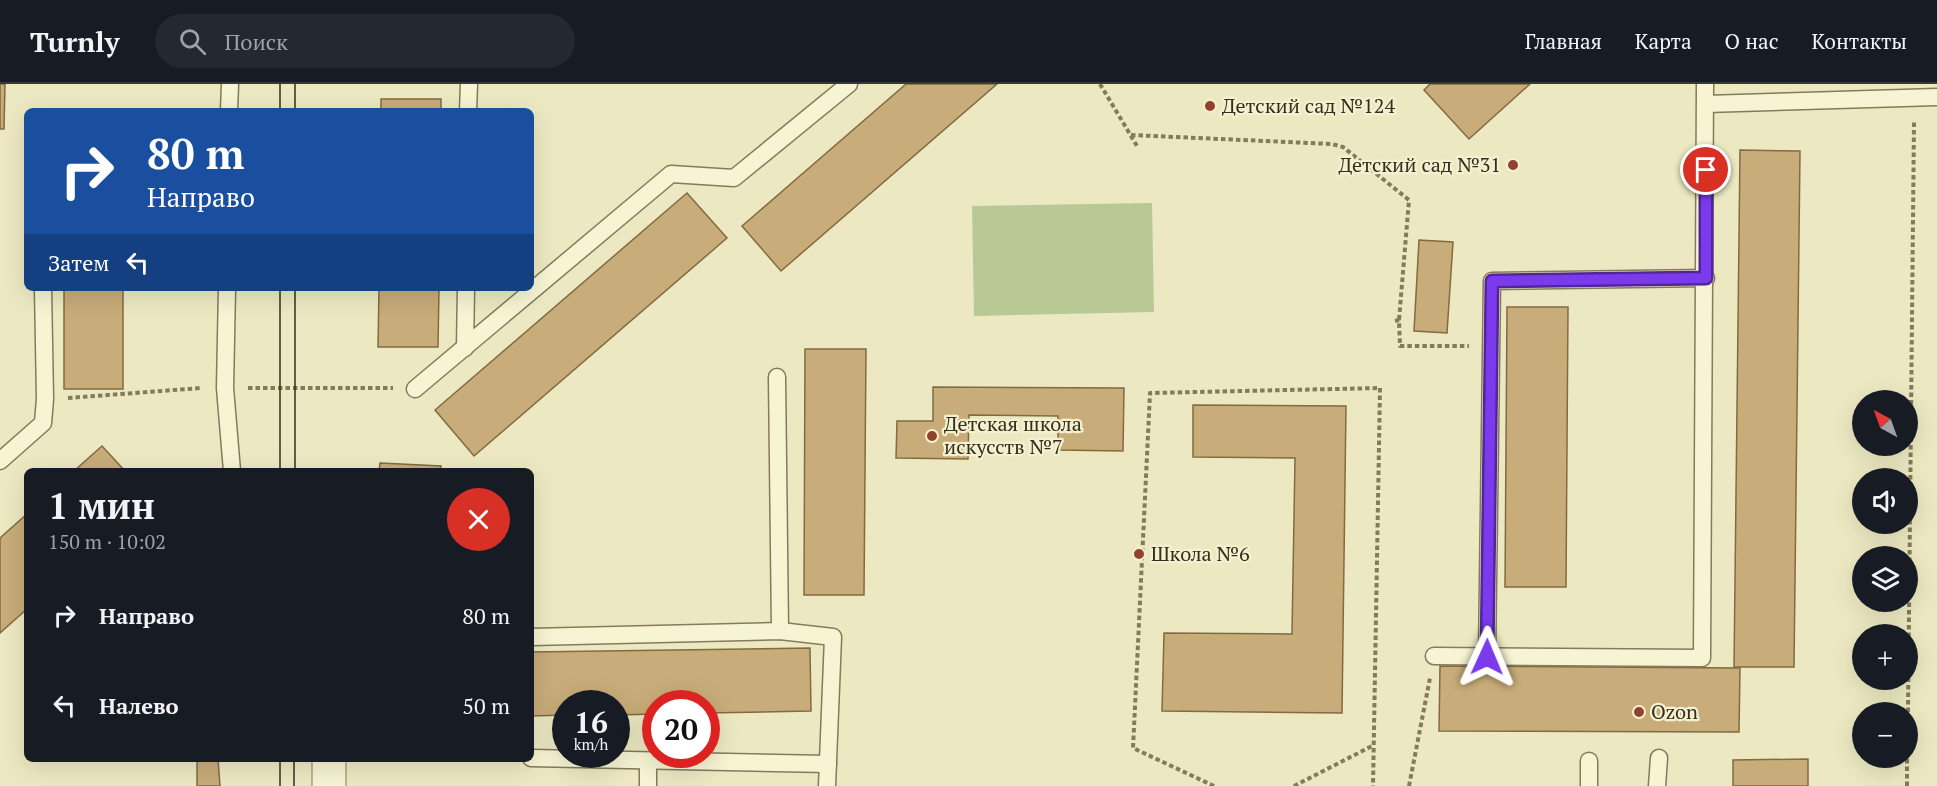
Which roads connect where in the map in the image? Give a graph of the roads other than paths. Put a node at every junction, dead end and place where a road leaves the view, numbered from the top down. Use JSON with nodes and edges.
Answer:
{"nodes":[{"id":1,"x":230,"y":84,"type":"edge"},
{"id":2,"x":469,"y":84,"type":"edge"},
{"id":3,"x":849,"y":84,"type":"edge"},
{"id":4,"x":1705,"y":84,"type":"edge"},
{"id":5,"x":1937,"y":97,"type":"edge"},
{"id":6,"x":1706,"y":104,"type":"junction"},
{"id":7,"x":229,"y":108,"type":"edge"},
{"id":8,"x":468,"y":108,"type":"edge"},
{"id":9,"x":1706,"y":278,"type":"junction"},
{"id":10,"x":534,"y":290,"type":"edge"},
{"id":11,"x":43,"y":291,"type":"edge"},
{"id":12,"x":227,"y":291,"type":"edge"},
{"id":13,"x":466,"y":291,"type":"edge"},
{"id":14,"x":532,"y":291,"type":"edge"},
{"id":15,"x":465,"y":348,"type":"junction"},
{"id":16,"x":777,"y":377,"type":"dead end"},
{"id":17,"x":415,"y":389,"type":"road end"},
{"id":18,"x":0,"y":461,"type":"edge"},
{"id":19,"x":232,"y":468,"type":"edge"},
{"id":20,"x":780,"y":631,"type":"junction"},
{"id":21,"x":534,"y":637,"type":"edge"},
{"id":22,"x":1434,"y":656,"type":"road end"},
{"id":23,"x":1487,"y":657,"type":"junction"},
{"id":24,"x":534,"y":758,"type":"edge"},
{"id":25,"x":1659,"y":758,"type":"dead end"},
{"id":26,"x":642,"y":761,"type":"edge"},
{"id":27,"x":1589,"y":761,"type":"dead end"},
{"id":28,"x":329,"y":762,"type":"edge"},
{"id":29,"x":720,"y":762,"type":"edge"},
{"id":30,"x":828,"y":764,"type":"junction"},
{"id":31,"x":648,"y":768,"type":"edge"},
{"id":32,"x":329,"y":786,"type":"edge"},
{"id":33,"x":648,"y":786,"type":"edge"},
{"id":34,"x":827,"y":786,"type":"edge"},
{"id":35,"x":1589,"y":786,"type":"edge"},
{"id":36,"x":1657,"y":786,"type":"edge"}],
"edges":[{"from":1,"to":7,"type":"lane"},
{"from":2,"to":8,"type":"lane"},
{"from":3,"to":10,"type":"lane"},
{"from":4,"to":6,"type":"lane"},
{"from":5,"to":6,"type":"lane"},
{"from":6,"to":9,"type":"lane"},
{"from":9,"to":23,"type":"lane"},
{"from":9,"to":23,"type":"lane"},
{"from":11,"to":18,"type":"lane"},
{"from":12,"to":19,"type":"lane"},
{"from":13,"to":15,"type":"lane"},
{"from":14,"to":15,"type":"lane"},
{"from":15,"to":17,"type":"lane"},
{"from":16,"to":20,"type":"lane"},
{"from":20,"to":21,"type":"lane"},
{"from":20,"to":30,"type":"lane"},
{"from":22,"to":23,"type":"lane"},
{"from":24,"to":26,"type":"lane"},
{"from":25,"to":36,"type":"lane"},
{"from":27,"to":35,"type":"lane"},
{"from":28,"to":32,"type":"street"},
{"from":29,"to":30,"type":"lane"},
{"from":30,"to":34,"type":"lane"},
{"from":31,"to":33,"type":"lane"}]}
